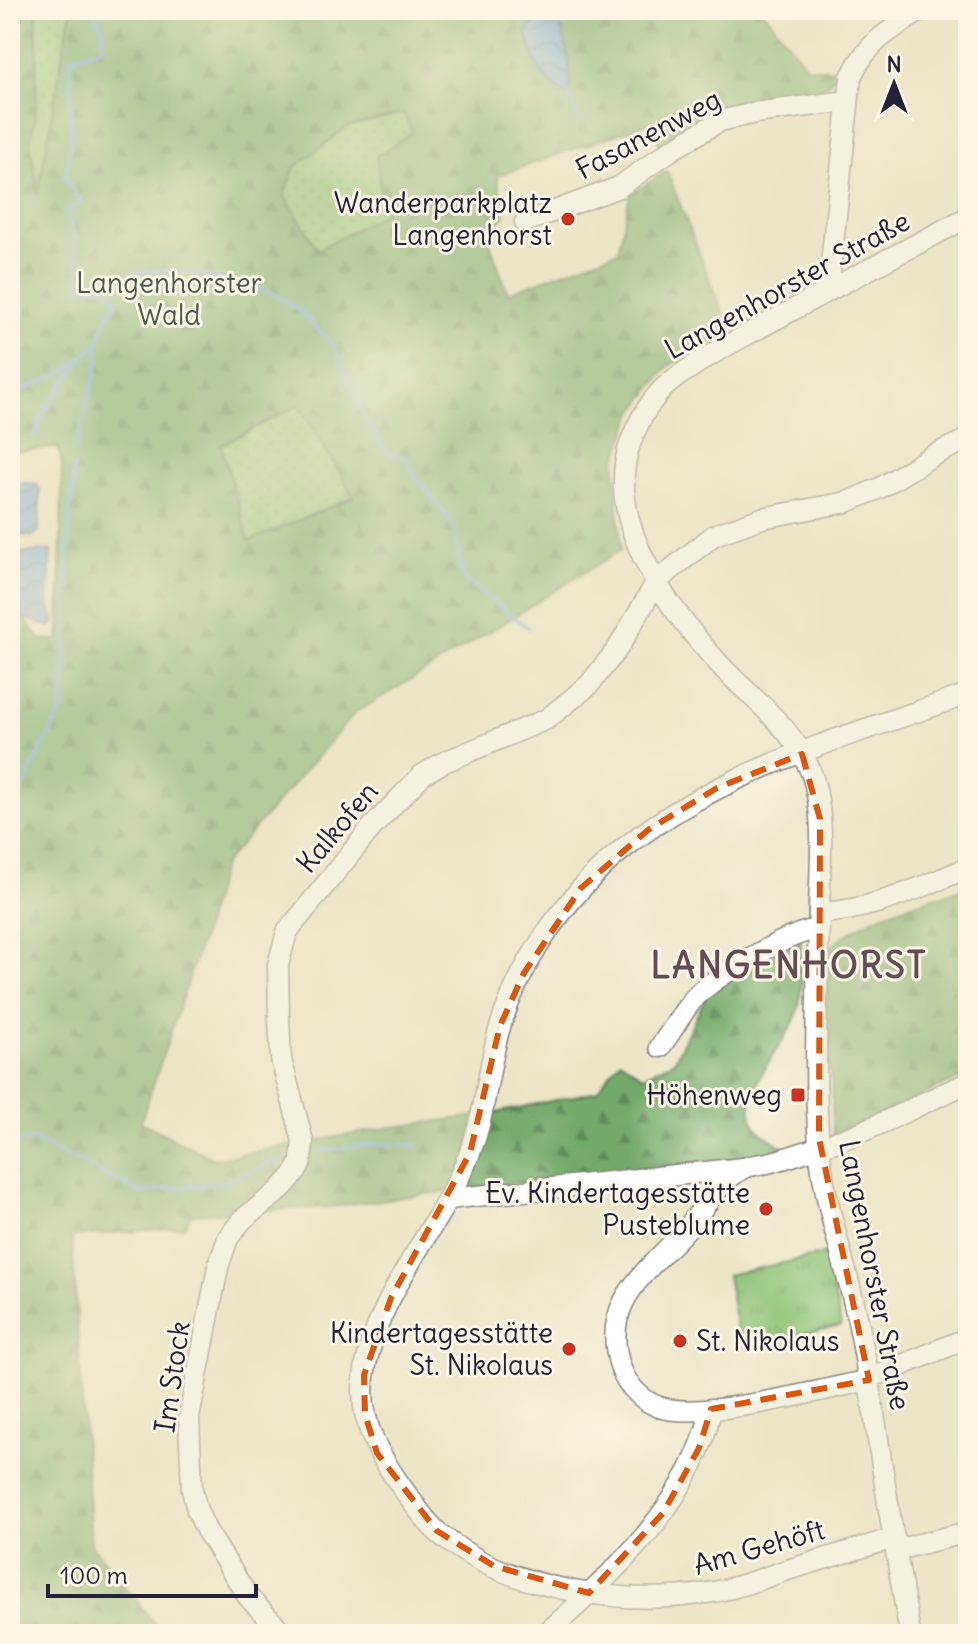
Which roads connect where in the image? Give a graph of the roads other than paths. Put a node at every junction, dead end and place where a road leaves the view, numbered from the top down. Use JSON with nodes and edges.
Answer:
{"nodes":[{"id":1,"x":922,"y":10,"type":"edge"},
{"id":2,"x":847,"y":101,"type":"junction"},
{"id":3,"x":968,"y":217,"type":"edge"},
{"id":4,"x":525,"y":222,"type":"dead end"},
{"id":5,"x":828,"y":291,"type":"junction"},
{"id":6,"x":968,"y":439,"type":"edge"},
{"id":7,"x":657,"y":581,"type":"junction"},
{"id":8,"x":968,"y":694,"type":"edge"},
{"id":9,"x":802,"y":754,"type":"junction"},
{"id":10,"x":968,"y":868,"type":"edge"},
{"id":11,"x":819,"y":921,"type":"junction"},
{"id":12,"x":660,"y":1047,"type":"dead end"},
{"id":13,"x":968,"y":1083,"type":"edge"},
{"id":14,"x":819,"y":1146,"type":"junction"},
{"id":15,"x":743,"y":1168,"type":"junction"},
{"id":16,"x":451,"y":1192,"type":"junction"},
{"id":17,"x":257,"y":1208,"type":"joint"},
{"id":18,"x":968,"y":1338,"type":"edge"},
{"id":19,"x":868,"y":1378,"type":"junction"},
{"id":20,"x":711,"y":1409,"type":"junction"},
{"id":21,"x":968,"y":1532,"type":"edge"},
{"id":22,"x":895,"y":1544,"type":"junction"},
{"id":23,"x":589,"y":1593,"type":"junction"},
{"id":24,"x":284,"y":1634,"type":"edge"},
{"id":25,"x":545,"y":1634,"type":"edge"},
{"id":26,"x":910,"y":1634,"type":"edge"}],
"edges":[{"from":1,"to":2,"type":"street"},
{"from":2,"to":4,"type":"street","name":"Fasanenweg"},
{"from":2,"to":5,"type":"street"},
{"from":3,"to":5,"type":"street","name":"Langenhorster Straße"},
{"from":5,"to":7,"type":"street","name":"Langenhorster Straße"},
{"from":6,"to":7,"type":"street"},
{"from":7,"to":9,"type":"street","name":"Langenhorster Straße"},
{"from":7,"to":17,"type":"street","name":"Kalkofen"},
{"from":8,"to":9,"type":"street","name":"Am Gehöft"},
{"from":9,"to":11,"type":"street","name":"Langenhorster Straße"},
{"from":9,"to":16,"type":"street","name":"Am Gehöft"},
{"from":10,"to":11,"type":"street"},
{"from":11,"to":12,"type":"street"},
{"from":11,"to":14,"type":"street","name":"Langenhorster Straße"},
{"from":13,"to":14,"type":"street"},
{"from":14,"to":15,"type":"street"},
{"from":14,"to":19,"type":"street","name":"Langenhorster Straße"},
{"from":15,"to":16,"type":"street"},
{"from":15,"to":20,"type":"street"},
{"from":16,"to":23,"type":"street","name":"Am Gehöft"},
{"from":17,"to":24,"type":"street","name":"Im Stock"},
{"from":18,"to":19,"type":"street"},
{"from":19,"to":20,"type":"street"},
{"from":19,"to":22,"type":"street","name":"Langenhorster Straße"},
{"from":20,"to":23,"type":"street"},
{"from":21,"to":22,"type":"street","name":"Am Gehöft"},
{"from":22,"to":23,"type":"street","name":"Am Gehöft"},
{"from":22,"to":26,"type":"street","name":"Langenhorster Straße"},
{"from":23,"to":25,"type":"street"}]}
